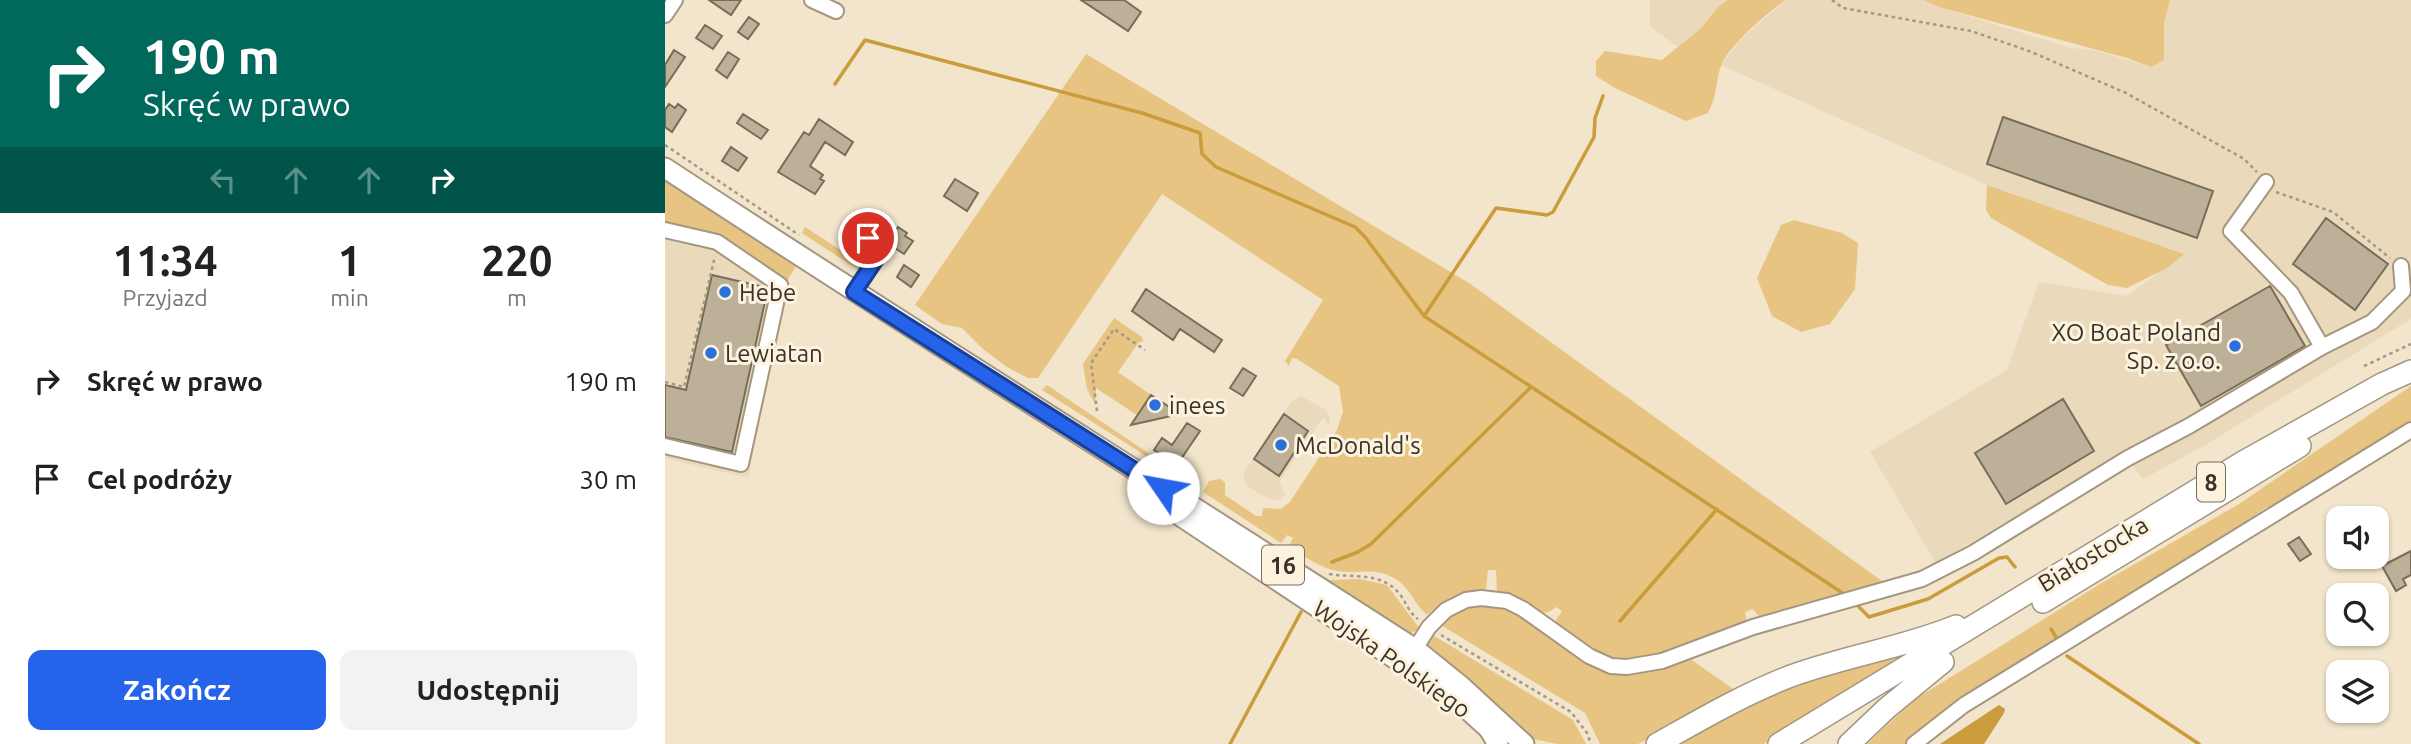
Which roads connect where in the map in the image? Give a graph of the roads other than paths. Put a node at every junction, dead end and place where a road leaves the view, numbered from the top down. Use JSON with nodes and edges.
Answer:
{"nodes":[{"id":1,"x":674,"y":0,"type":"edge"},
{"id":2,"x":812,"y":0,"type":"edge"},
{"id":3,"x":836,"y":10,"type":"dead end"},
{"id":4,"x":665,"y":15,"type":"edge"},
{"id":5,"x":665,"y":168,"type":"edge"},
{"id":6,"x":2266,"y":182,"type":"road end"},
{"id":7,"x":665,"y":230,"type":"edge"},
{"id":8,"x":868,"y":238,"type":"dead end"},
{"id":9,"x":2401,"y":266,"type":"road end"},
{"id":10,"x":854,"y":292,"type":"junction"},
{"id":11,"x":2322,"y":347,"type":"junction"},
{"id":12,"x":2411,"y":372,"type":"edge"},
{"id":13,"x":2411,"y":430,"type":"edge"},
{"id":14,"x":665,"y":446,"type":"edge"},
{"id":15,"x":2016,"y":601,"type":"junction"},
{"id":16,"x":1410,"y":657,"type":"junction"},
{"id":17,"x":1943,"y":662,"type":"junction"},
{"id":18,"x":1498,"y":744,"type":"edge"},
{"id":19,"x":1524,"y":744,"type":"edge"},
{"id":20,"x":1657,"y":744,"type":"edge"},
{"id":21,"x":1779,"y":744,"type":"edge"},
{"id":22,"x":1804,"y":744,"type":"edge"},
{"id":23,"x":1849,"y":744,"type":"edge"},
{"id":24,"x":1915,"y":744,"type":"edge"}],
"edges":[{"from":1,"to":4,"type":"street"},
{"from":2,"to":3,"type":"street"},
{"from":5,"to":10,"type":"main road","name":"Wojska Polskiego","number":"16"},
{"from":6,"to":11,"type":"street"},
{"from":7,"to":14,"type":"street"},
{"from":8,"to":10,"type":"street"},
{"from":9,"to":11,"type":"street"},
{"from":10,"to":16,"type":"main road","name":"Wojska Polskiego","number":"16"},
{"from":11,"to":16,"type":"street"},
{"from":12,"to":15,"type":"highway","name":"Białostocka","number":"8"},
{"from":12,"to":17,"type":"highway","name":"Białostocka","number":"8"},
{"from":13,"to":24,"type":"street"},
{"from":15,"to":20,"type":"highway"},
{"from":15,"to":21,"type":"highway","name":"Białostocka","number":"8"},
{"from":16,"to":18,"type":"main road","name":"Wojska Polskiego","number":"16"},
{"from":16,"to":19,"type":"main road","name":"Wojska Polskiego","number":"16"},
{"from":17,"to":22,"type":"highway","name":"Białostocka","number":"8"},
{"from":17,"to":23,"type":"highway"}]}
